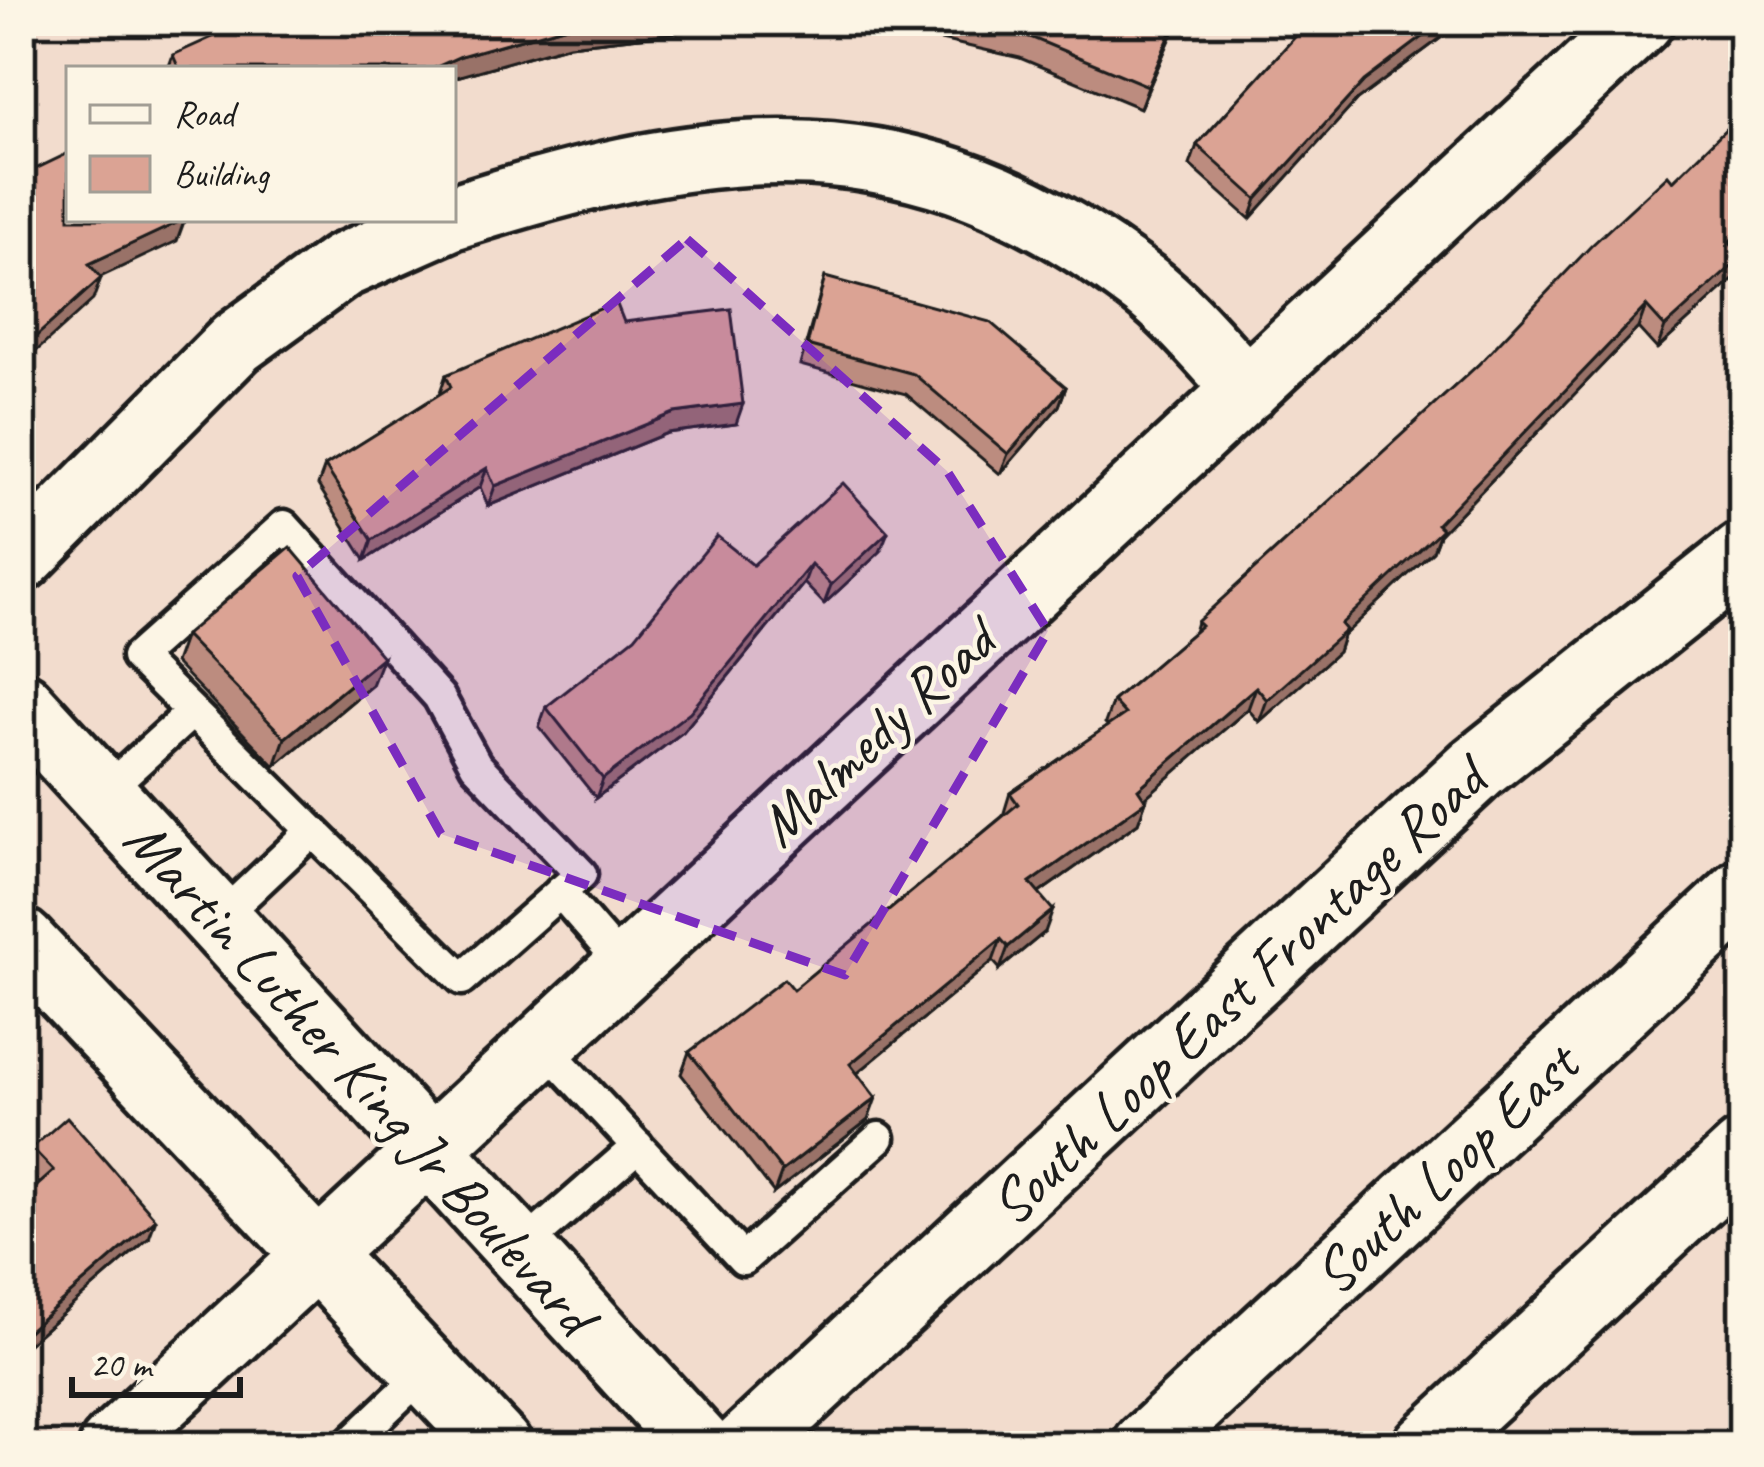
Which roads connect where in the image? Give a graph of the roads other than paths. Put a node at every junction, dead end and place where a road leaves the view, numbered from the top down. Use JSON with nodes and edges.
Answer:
{"nodes":[{"id":1,"x":1641,"y":21,"type":"edge"},
{"id":2,"x":456,"y":216,"type":"edge"},
{"id":3,"x":441,"y":222,"type":"edge"},
{"id":4,"x":1247,"y":389,"type":"junction"},
{"id":5,"x":1743,"y":556,"type":"edge"},
{"id":6,"x":21,"y":559,"type":"edge"},
{"id":7,"x":21,"y":705,"type":"edge"},
{"id":8,"x":192,"y":712,"type":"junction"},
{"id":9,"x":102,"y":794,"type":"junction"},
{"id":10,"x":312,"y":831,"type":"junction"},
{"id":11,"x":560,"y":892,"type":"junction"},
{"id":12,"x":1743,"y":893,"type":"edge"},
{"id":13,"x":218,"y":920,"type":"junction"},
{"id":14,"x":21,"y":942,"type":"edge"},
{"id":15,"x":625,"y":967,"type":"junction"},
{"id":16,"x":541,"y":1043,"type":"junction"},
{"id":17,"x":879,"y":1138,"type":"dead end"},
{"id":18,"x":638,"y":1146,"type":"junction"},
{"id":19,"x":426,"y":1148,"type":"junction"},
{"id":20,"x":1743,"y":1154,"type":"edge"},
{"id":21,"x":519,"y":1250,"type":"junction"},
{"id":22,"x":319,"y":1254,"type":"junction"},
{"id":23,"x":427,"y":1370,"type":"junction"},
{"id":24,"x":112,"y":1446,"type":"edge"},
{"id":25,"x":347,"y":1446,"type":"edge"},
{"id":26,"x":498,"y":1446,"type":"edge"},
{"id":27,"x":700,"y":1446,"type":"edge"},
{"id":28,"x":746,"y":1446,"type":"edge"},
{"id":29,"x":1147,"y":1446,"type":"edge"},
{"id":30,"x":1427,"y":1446,"type":"edge"}],
"edges":[{"from":1,"to":4,"type":"street","name":"Malmedy Road"},
{"from":2,"to":4,"type":"street"},
{"from":3,"to":6,"type":"street"},
{"from":4,"to":15,"type":"street","name":"Malmedy Road"},
{"from":5,"to":28,"type":"main road","name":"South Loop East Frontage Road"},
{"from":7,"to":9,"type":"main road","name":"Martin Luther King Jr Boulevard"},
{"from":8,"to":9,"type":"lane"},
{"from":8,"to":10,"type":"lane"},
{"from":8,"to":11,"type":"lane"},
{"from":9,"to":13,"type":"main road","name":"Martin Luther King Jr Boulevard"},
{"from":10,"to":11,"type":"lane"},
{"from":10,"to":13,"type":"lane"},
{"from":11,"to":15,"type":"lane"},
{"from":12,"to":29,"type":"main road","name":"South Loop East"},
{"from":13,"to":19,"type":"main road","name":"Martin Luther King Jr Boulevard"},
{"from":14,"to":22,"type":"main road"},
{"from":15,"to":16,"type":"street","name":"Malmedy Road"},
{"from":16,"to":18,"type":"lane"},
{"from":16,"to":19,"type":"street","name":"Malmedy Road"},
{"from":17,"to":18,"type":"lane"},
{"from":18,"to":21,"type":"lane"},
{"from":19,"to":21,"type":"main road","name":"Martin Luther King Jr Boulevard"},
{"from":19,"to":22,"type":"street","name":"Malmedy Road"},
{"from":20,"to":30,"type":"main road"},
{"from":21,"to":27,"type":"main road","name":"Martin Luther King Jr Boulevard"},
{"from":22,"to":23,"type":"main road"},
{"from":22,"to":24,"type":"street","name":"Malmedy Road"},
{"from":23,"to":25,"type":"lane"},
{"from":23,"to":26,"type":"main road"}]}
